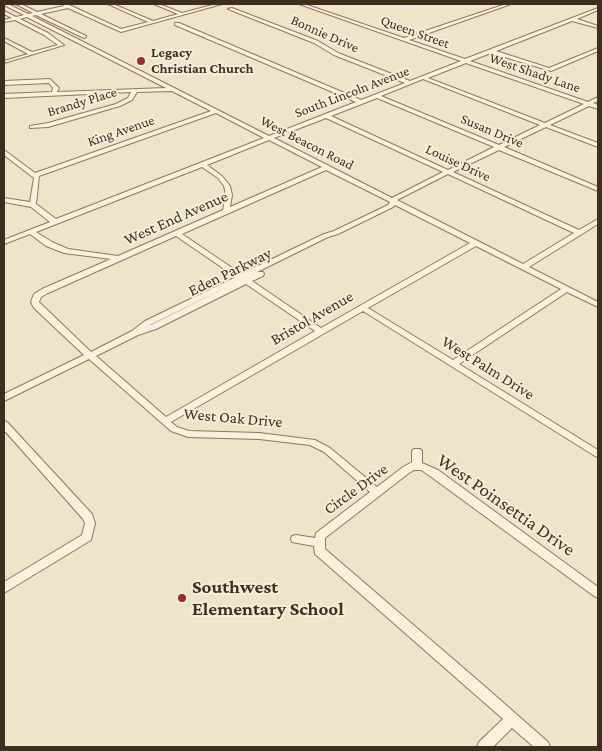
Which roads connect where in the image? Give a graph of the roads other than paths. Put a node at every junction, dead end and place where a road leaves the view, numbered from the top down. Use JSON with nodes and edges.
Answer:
{"nodes":[{"id":1,"x":5,"y":4,"type":"edge"},
{"id":2,"x":18,"y":4,"type":"edge"},
{"id":3,"x":78,"y":4,"type":"edge"},
{"id":4,"x":110,"y":4,"type":"edge"},
{"id":5,"x":156,"y":4,"type":"edge"},
{"id":6,"x":202,"y":4,"type":"edge"},
{"id":7,"x":220,"y":4,"type":"edge"},
{"id":8,"x":301,"y":4,"type":"edge"},
{"id":9,"x":509,"y":4,"type":"edge"},
{"id":10,"x":66,"y":5,"type":"edge"},
{"id":11,"x":209,"y":7,"type":"junction"},
{"id":12,"x":230,"y":9,"type":"dead end"},
{"id":13,"x":598,"y":9,"type":"edge"},
{"id":14,"x":4,"y":12,"type":"edge"},
{"id":15,"x":38,"y":13,"type":"junction"},
{"id":16,"x":181,"y":14,"type":"junction"},
{"id":17,"x":28,"y":15,"type":"junction"},
{"id":18,"x":16,"y":18,"type":"junction"},
{"id":19,"x":572,"y":20,"type":"junction"},
{"id":20,"x":4,"y":21,"type":"edge"},
{"id":21,"x":152,"y":22,"type":"junction"},
{"id":22,"x":177,"y":24,"type":"dead end"},
{"id":23,"x":598,"y":27,"type":"edge"},
{"id":24,"x":84,"y":37,"type":"dead end"},
{"id":25,"x":4,"y":38,"type":"edge"},
{"id":26,"x":404,"y":40,"type":"junction"},
{"id":27,"x":598,"y":49,"type":"edge"},
{"id":28,"x":491,"y":51,"type":"junction"},
{"id":29,"x":32,"y":54,"type":"junction"},
{"id":30,"x":464,"y":61,"type":"junction"},
{"id":31,"x":4,"y":62,"type":"edge"},
{"id":32,"x":41,"y":77,"type":"dead end"},
{"id":33,"x":424,"y":78,"type":"junction"},
{"id":34,"x":50,"y":81,"type":"junction"},
{"id":35,"x":4,"y":83,"type":"edge"},
{"id":36,"x":410,"y":83,"type":"junction"},
{"id":37,"x":174,"y":89,"type":"junction"},
{"id":38,"x":134,"y":92,"type":"junction"},
{"id":39,"x":54,"y":94,"type":"junction"},
{"id":40,"x":4,"y":96,"type":"edge"},
{"id":41,"x":377,"y":96,"type":"junction"},
{"id":42,"x":598,"y":99,"type":"edge"},
{"id":43,"x":361,"y":102,"type":"junction"},
{"id":44,"x":588,"y":104,"type":"junction"},
{"id":45,"x":598,"y":107,"type":"edge"},
{"id":46,"x":216,"y":111,"type":"junction"},
{"id":47,"x":325,"y":116,"type":"junction"},
{"id":48,"x":546,"y":125,"type":"junction"},
{"id":49,"x":32,"y":127,"type":"dead end"},
{"id":50,"x":269,"y":138,"type":"junction"},
{"id":51,"x":598,"y":144,"type":"edge"},
{"id":52,"x":500,"y":147,"type":"junction"},
{"id":53,"x":4,"y":152,"type":"edge"},
{"id":54,"x":202,"y":164,"type":"junction"},
{"id":55,"x":327,"y":167,"type":"junction"},
{"id":56,"x":448,"y":172,"type":"junction"},
{"id":57,"x":35,"y":175,"type":"junction"},
{"id":58,"x":598,"y":188,"type":"edge"},
{"id":59,"x":4,"y":200,"type":"edge"},
{"id":60,"x":394,"y":201,"type":"junction"},
{"id":61,"x":33,"y":205,"type":"junction"},
{"id":62,"x":226,"y":211,"type":"junction"},
{"id":63,"x":598,"y":221,"type":"edge"},
{"id":64,"x":55,"y":222,"type":"junction"},
{"id":65,"x":30,"y":231,"type":"junction"},
{"id":66,"x":176,"y":233,"type":"junction"},
{"id":67,"x":580,"y":233,"type":"junction"},
{"id":68,"x":4,"y":242,"type":"edge"},
{"id":69,"x":475,"y":243,"type":"junction"},
{"id":70,"x":119,"y":258,"type":"junction"},
{"id":71,"x":524,"y":267,"type":"junction"},
{"id":72,"x":244,"y":279,"type":"junction"},
{"id":73,"x":566,"y":289,"type":"junction"},
{"id":74,"x":37,"y":296,"type":"joint"},
{"id":75,"x":598,"y":305,"type":"edge"},
{"id":76,"x":362,"y":307,"type":"junction"},
{"id":77,"x":321,"y":331,"type":"junction"},
{"id":78,"x":90,"y":356,"type":"junction"},
{"id":79,"x":453,"y":364,"type":"junction"},
{"id":80,"x":4,"y":398,"type":"edge"},
{"id":81,"x":164,"y":421,"type":"junction"},
{"id":82,"x":4,"y":424,"type":"edge"},
{"id":83,"x":417,"y":451,"type":"dead end"},
{"id":84,"x":598,"y":454,"type":"edge"},
{"id":85,"x":417,"y":466,"type":"junction"},
{"id":86,"x":377,"y":493,"type":"junction"},
{"id":87,"x":89,"y":530,"type":"joint"},
{"id":88,"x":296,"y":539,"type":"dead end"},
{"id":89,"x":319,"y":543,"type":"junction"},
{"id":90,"x":4,"y":588,"type":"edge"},
{"id":91,"x":598,"y":593,"type":"edge"},
{"id":92,"x":512,"y":719,"type":"junction"},
{"id":93,"x":484,"y":747,"type":"edge"},
{"id":94,"x":543,"y":747,"type":"edge"}],
"edges":[{"from":1,"to":17,"type":"street","name":"West Beacon Road"},
{"from":2,"to":15,"type":"street"},
{"from":3,"to":10,"type":"street"},
{"from":4,"to":21,"type":"street"},
{"from":5,"to":16,"type":"street"},
{"from":6,"to":11,"type":"street"},
{"from":7,"to":11,"type":"street"},
{"from":8,"to":26,"type":"street","name":"Queen Street"},
{"from":9,"to":26,"type":"street"},
{"from":10,"to":15,"type":"street"},
{"from":10,"to":21,"type":"street"},
{"from":11,"to":16,"type":"street"},
{"from":12,"to":36,"type":"street","name":"Bonnie Drive"},
{"from":13,"to":19,"type":"street","name":"South Lincoln Avenue"},
{"from":14,"to":18,"type":"street"},
{"from":15,"to":17,"type":"street"},
{"from":15,"to":24,"type":"street"},
{"from":16,"to":21,"type":"street"},
{"from":17,"to":18,"type":"street"},
{"from":17,"to":37,"type":"street","name":"West Beacon Road"},
{"from":18,"to":20,"type":"street"},
{"from":18,"to":29,"type":"street"},
{"from":19,"to":23,"type":"street"},
{"from":19,"to":28,"type":"street","name":"South Lincoln Avenue"},
{"from":22,"to":43,"type":"street"},
{"from":25,"to":29,"type":"street"},
{"from":26,"to":30,"type":"street","name":"Queen Street"},
{"from":27,"to":28,"type":"street"},
{"from":28,"to":30,"type":"street","name":"South Lincoln Avenue"},
{"from":29,"to":31,"type":"street"},
{"from":30,"to":33,"type":"street","name":"South Lincoln Avenue"},
{"from":30,"to":44,"type":"street","name":"West Shady Lane"},
{"from":32,"to":34,"type":"street"},
{"from":33,"to":36,"type":"street","name":"South Lincoln Avenue"},
{"from":33,"to":48,"type":"street"},
{"from":34,"to":35,"type":"street"},
{"from":34,"to":39,"type":"street"},
{"from":36,"to":41,"type":"street","name":"South Lincoln Avenue"},
{"from":37,"to":38,"type":"street"},
{"from":37,"to":46,"type":"street","name":"West Beacon Road"},
{"from":38,"to":39,"type":"street"},
{"from":38,"to":49,"type":"street","name":"Brandy Place"},
{"from":39,"to":40,"type":"street"},
{"from":41,"to":43,"type":"street","name":"South Lincoln Avenue"},
{"from":41,"to":52,"type":"street","name":"Susan Drive"},
{"from":42,"to":44,"type":"street","name":"Eden Parkway"},
{"from":43,"to":47,"type":"street","name":"South Lincoln Avenue"},
{"from":44,"to":45,"type":"street","name":"West Shady Lane"},
{"from":44,"to":48,"type":"street","name":"Eden Parkway"},
{"from":46,"to":50,"type":"street","name":"West Beacon Road"},
{"from":46,"to":57,"type":"street","name":"King Avenue"},
{"from":47,"to":50,"type":"street","name":"South Lincoln Avenue"},
{"from":47,"to":56,"type":"street","name":"Louise Drive"},
{"from":48,"to":51,"type":"street"},
{"from":48,"to":52,"type":"street","name":"Eden Parkway"},
{"from":50,"to":54,"type":"street","name":"South Lincoln Avenue"},
{"from":50,"to":55,"type":"street","name":"West Beacon Road"},
{"from":52,"to":56,"type":"street","name":"Eden Parkway"},
{"from":52,"to":58,"type":"street","name":"Susan Drive"},
{"from":53,"to":57,"type":"street"},
{"from":54,"to":62,"type":"street"},
{"from":54,"to":64,"type":"street","name":"South Lincoln Avenue"},
{"from":55,"to":60,"type":"street","name":"West Beacon Road"},
{"from":55,"to":62,"type":"street","name":"West End Avenue"},
{"from":56,"to":60,"type":"street","name":"Eden Parkway"},
{"from":56,"to":67,"type":"street","name":"Louise Drive"},
{"from":57,"to":61,"type":"street"},
{"from":59,"to":61,"type":"street"},
{"from":60,"to":69,"type":"street","name":"West Beacon Road"},
{"from":60,"to":72,"type":"street","name":"Eden Parkway"},
{"from":61,"to":64,"type":"street"},
{"from":62,"to":66,"type":"street","name":"West End Avenue"},
{"from":63,"to":67,"type":"street"},
{"from":64,"to":65,"type":"street","name":"South Lincoln Avenue"},
{"from":65,"to":68,"type":"street","name":"South Lincoln Avenue"},
{"from":65,"to":70,"type":"street"},
{"from":66,"to":70,"type":"street","name":"West End Avenue"},
{"from":66,"to":72,"type":"street"},
{"from":67,"to":71,"type":"street"},
{"from":69,"to":71,"type":"street","name":"West Beacon Road"},
{"from":69,"to":76,"type":"street","name":"Bristol Avenue"},
{"from":70,"to":74,"type":"street","name":"West End Avenue"},
{"from":71,"to":73,"type":"street","name":"West Beacon Road"},
{"from":72,"to":77,"type":"street"},
{"from":72,"to":78,"type":"street","name":"Eden Parkway"},
{"from":73,"to":75,"type":"street","name":"West Beacon Road"},
{"from":73,"to":79,"type":"street"},
{"from":74,"to":78,"type":"street","name":"West Oak Drive"},
{"from":76,"to":77,"type":"street","name":"Bristol Avenue"},
{"from":76,"to":79,"type":"street","name":"West Palm Drive"},
{"from":77,"to":81,"type":"street","name":"Bristol Avenue"},
{"from":78,"to":80,"type":"street","name":"Eden Parkway"},
{"from":78,"to":81,"type":"street","name":"West Oak Drive"},
{"from":79,"to":84,"type":"street","name":"West Palm Drive"},
{"from":81,"to":86,"type":"street","name":"West Oak Drive"},
{"from":82,"to":87,"type":"street"},
{"from":83,"to":85,"type":"street"},
{"from":85,"to":86,"type":"street","name":"Circle Drive"},
{"from":85,"to":91,"type":"street","name":"West Poinsettia Drive"},
{"from":86,"to":89,"type":"street","name":"Circle Drive"},
{"from":87,"to":90,"type":"street"},
{"from":88,"to":89,"type":"street"},
{"from":89,"to":92,"type":"street"},
{"from":92,"to":93,"type":"street"},
{"from":92,"to":94,"type":"street"}]}
